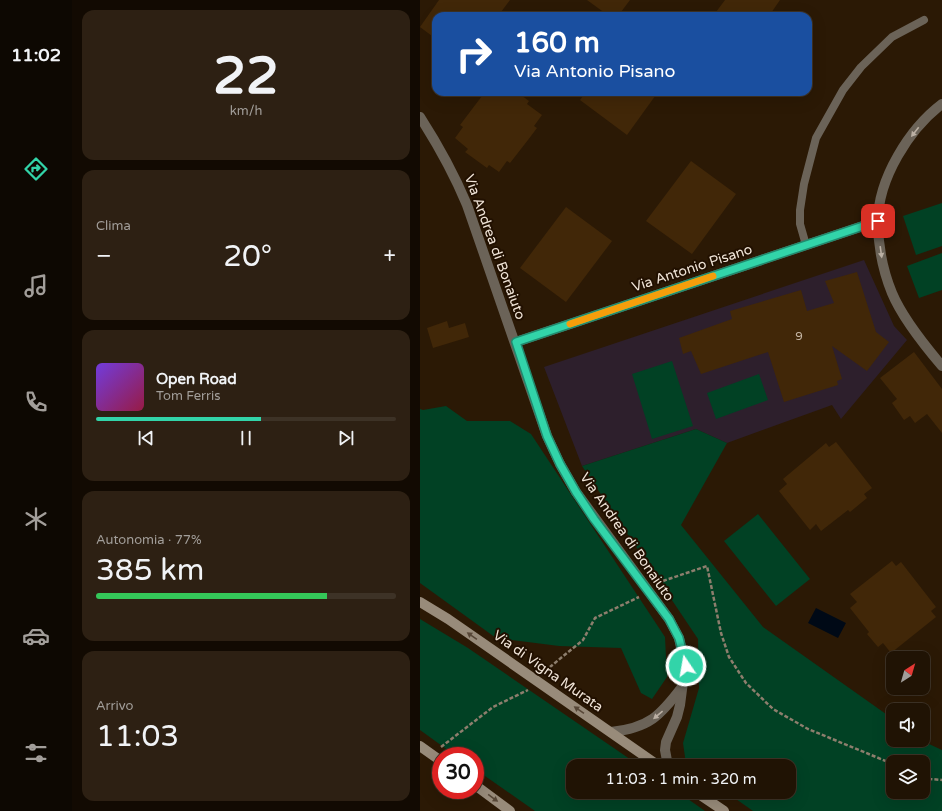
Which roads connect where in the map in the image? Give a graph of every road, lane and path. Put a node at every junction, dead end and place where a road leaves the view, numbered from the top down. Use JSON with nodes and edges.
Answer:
{"nodes":[{"id":1,"x":924,"y":20,"type":"dead end"},
{"id":2,"x":942,"y":104,"type":"edge"},
{"id":3,"x":420,"y":117,"type":"edge"},
{"id":4,"x":878,"y":221,"type":"junction"},
{"id":5,"x":806,"y":245,"type":"junction"},
{"id":6,"x":516,"y":342,"type":"junction"},
{"id":7,"x":942,"y":366,"type":"edge"},
{"id":8,"x":648,"y":592,"type":"junction"},
{"id":9,"x":420,"y":602,"type":"edge"},
{"id":10,"x":543,"y":673,"type":"dead end"},
{"id":11,"x":683,"y":686,"type":"junction"},
{"id":12,"x":532,"y":688,"type":"dead end"},
{"id":13,"x":612,"y":732,"type":"junction"},
{"id":14,"x":420,"y":746,"type":"edge"},
{"id":15,"x":442,"y":747,"type":"edge"},
{"id":16,"x":432,"y":755,"type":"edge"},
{"id":17,"x":649,"y":759,"type":"edge"},
{"id":18,"x":667,"y":759,"type":"edge"},
{"id":19,"x":886,"y":761,"type":"edge"},
{"id":20,"x":930,"y":779,"type":"edge"},
{"id":21,"x":942,"y":780,"type":"edge"},
{"id":22,"x":484,"y":792,"type":"edge"},
{"id":23,"x":706,"y":799,"type":"edge"},
{"id":24,"x":510,"y":811,"type":"edge"},
{"id":25,"x":724,"y":811,"type":"edge"}],
"edges":[{"from":1,"to":5,"type":"lane"},
{"from":2,"to":4,"type":"street","one_way":true},
{"from":3,"to":6,"type":"street","name":"Via Andrea di Bonaiuto"},
{"from":4,"to":5,"type":"street","name":"Via Antonio Pisano"},
{"from":4,"to":7,"type":"street","one_way":true},
{"from":5,"to":6,"type":"street","name":"Via Antonio Pisano"},
{"from":6,"to":8,"type":"street","name":"Via Andrea di Bonaiuto"},
{"from":8,"to":10,"type":"path"},
{"from":8,"to":11,"type":"street","name":"Via Andrea di Bonaiuto"},
{"from":8,"to":19,"type":"path"},
{"from":13,"to":9,"type":"main road","name":"Via di Vigna Murata","one_way":true},
{"from":11,"to":13,"type":"street","name":"Via Andrea di Bonaiuto","one_way":true},
{"from":11,"to":18,"type":"street","name":"Via Andrea di Bonaiuto"},
{"from":12,"to":15,"type":"path"},
{"from":13,"to":17,"type":"main road","name":"Via di Vigna Murata"},
{"from":14,"to":16,"type":"main road"},
{"from":20,"to":21,"type":"path"},
{"from":22,"to":24,"type":"main road","one_way":true},
{"from":23,"to":25,"type":"main road"}]}
